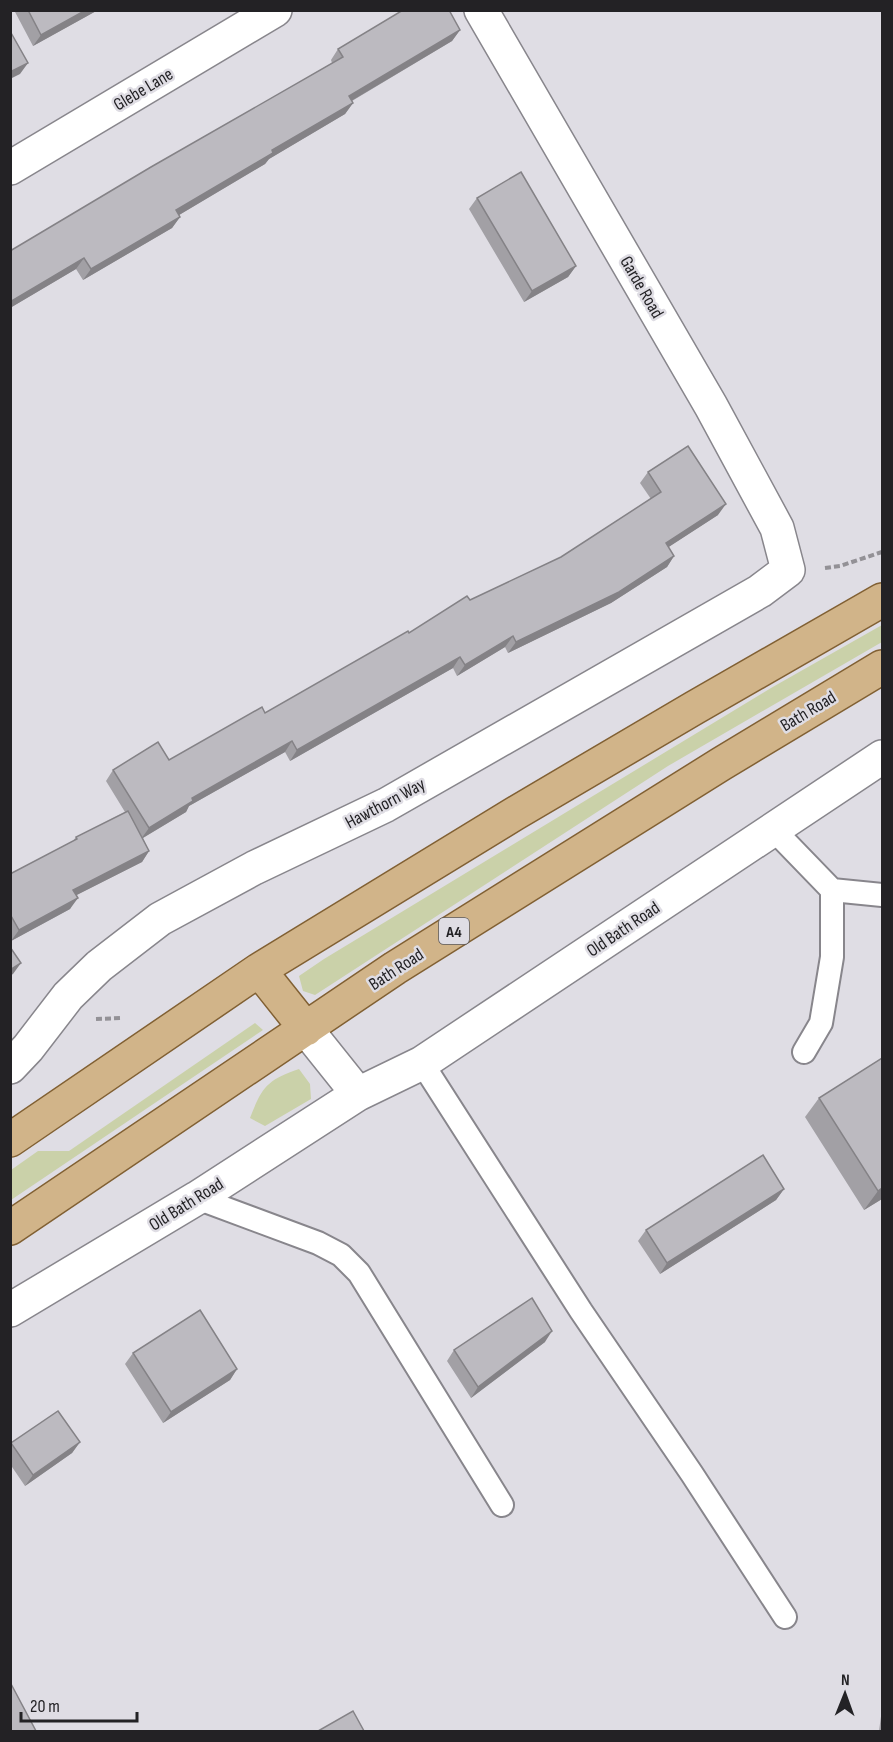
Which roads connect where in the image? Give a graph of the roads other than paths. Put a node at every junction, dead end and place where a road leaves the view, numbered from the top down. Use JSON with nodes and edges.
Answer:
{"nodes":[{"id":1,"x":275,"y":10,"type":"edge"},
{"id":2,"x":481,"y":10,"type":"edge"},
{"id":3,"x":10,"y":168,"type":"edge"},
{"id":4,"x":788,"y":570,"type":"joint"},
{"id":5,"x":882,"y":600,"type":"edge"},
{"id":6,"x":882,"y":667,"type":"edge"},
{"id":7,"x":882,"y":757,"type":"edge"},
{"id":8,"x":773,"y":829,"type":"junction"},
{"id":9,"x":832,"y":890,"type":"junction"},
{"id":10,"x":882,"y":896,"type":"edge"},
{"id":11,"x":259,"y":970,"type":"junction"},
{"id":12,"x":306,"y":1029,"type":"junction"},
{"id":13,"x":804,"y":1052,"type":"dead end"},
{"id":14,"x":422,"y":1063,"type":"junction"},
{"id":15,"x":10,"y":1067,"type":"edge"},
{"id":16,"x":358,"y":1094,"type":"junction"},
{"id":17,"x":10,"y":1140,"type":"edge"},
{"id":18,"x":197,"y":1198,"type":"junction"},
{"id":19,"x":10,"y":1228,"type":"edge"},
{"id":20,"x":10,"y":1310,"type":"edge"},
{"id":21,"x":502,"y":1505,"type":"dead end"},
{"id":22,"x":784,"y":1617,"type":"dead end"}],
"edges":[{"from":1,"to":3,"type":"street","name":"Glebe Lane"},
{"from":2,"to":4,"type":"street","name":"Garde Road"},
{"from":4,"to":15,"type":"street","name":"Hawthorn Way"},
{"from":5,"to":11,"type":"main road"},
{"from":6,"to":12,"type":"main road","name":"Bath Road","number":"A4"},
{"from":7,"to":8,"type":"street","name":"Old Bath Road"},
{"from":8,"to":9,"type":"lane"},
{"from":8,"to":14,"type":"street","name":"Old Bath Road"},
{"from":9,"to":10,"type":"lane"},
{"from":9,"to":13,"type":"lane"},
{"from":11,"to":12,"type":"main road"},
{"from":11,"to":17,"type":"main road"},
{"from":12,"to":16,"type":"street"},
{"from":12,"to":19,"type":"main road","name":"Bath Road","number":"A4"},
{"from":14,"to":16,"type":"street","name":"Old Bath Road"},
{"from":14,"to":22,"type":"lane"},
{"from":16,"to":18,"type":"street","name":"Old Bath Road"},
{"from":18,"to":20,"type":"street","name":"Old Bath Road"},
{"from":18,"to":21,"type":"lane"}]}
